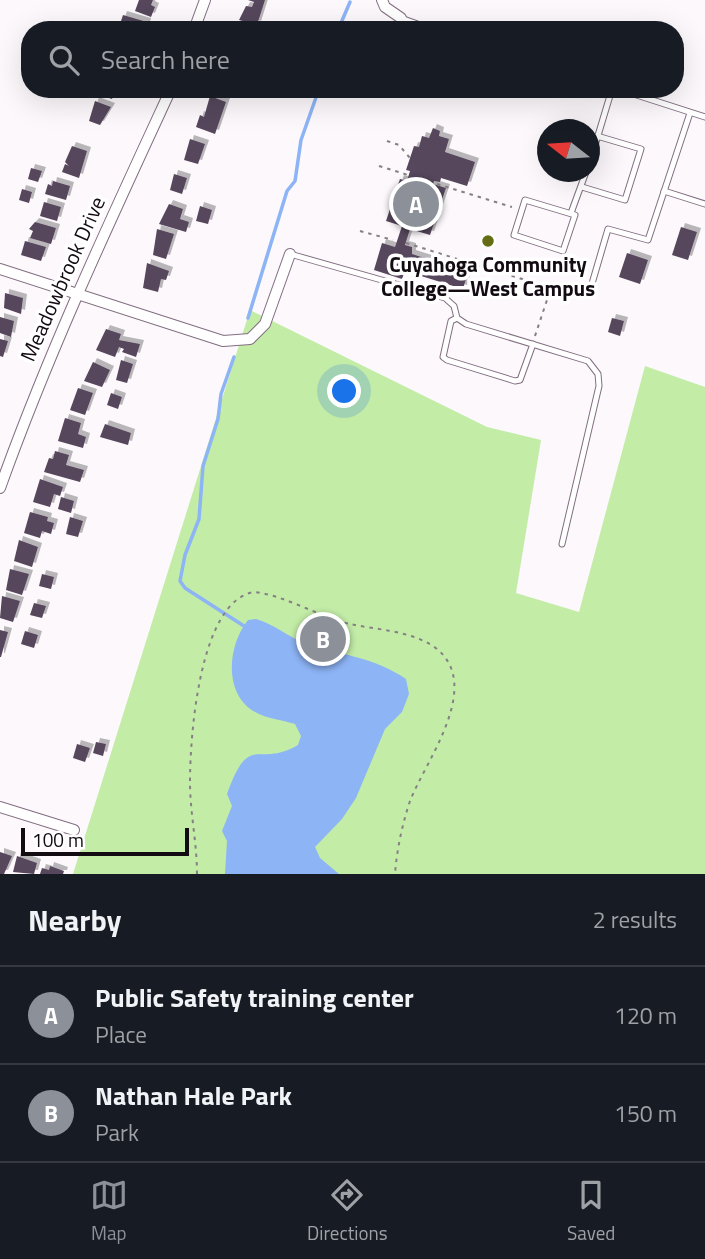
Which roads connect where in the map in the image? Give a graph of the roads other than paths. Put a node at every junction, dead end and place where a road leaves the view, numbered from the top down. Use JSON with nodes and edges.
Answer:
{"nodes":[{"id":1,"x":205,"y":0,"type":"edge"},
{"id":2,"x":382,"y":0,"type":"edge"},
{"id":3,"x":401,"y":18,"type":"joint"},
{"id":4,"x":197,"y":21,"type":"edge"},
{"id":5,"x":409,"y":21,"type":"edge"},
{"id":6,"x":166,"y":98,"type":"edge"},
{"id":7,"x":609,"y":98,"type":"edge"},
{"id":8,"x":645,"y":98,"type":"edge"},
{"id":9,"x":690,"y":113,"type":"junction"},
{"id":10,"x":705,"y":117,"type":"edge"},
{"id":11,"x":600,"y":127,"type":"edge"},
{"id":12,"x":600,"y":137,"type":"edge"},
{"id":13,"x":583,"y":182,"type":"edge"},
{"id":14,"x":582,"y":187,"type":"junction"},
{"id":15,"x":664,"y":191,"type":"junction"},
{"id":16,"x":705,"y":204,"type":"edge"},
{"id":17,"x":570,"y":213,"type":"junction"},
{"id":18,"x":289,"y":254,"type":"joint"},
{"id":19,"x":0,"y":269,"type":"edge"},
{"id":20,"x":591,"y":287,"type":"dead end"},
{"id":21,"x":76,"y":293,"type":"junction"},
{"id":22,"x":457,"y":318,"type":"junction"},
{"id":23,"x":533,"y":344,"type":"junction"},
{"id":24,"x":0,"y":488,"type":"edge"},
{"id":25,"x":562,"y":544,"type":"dead end"},
{"id":26,"x":0,"y":807,"type":"edge"},
{"id":27,"x":74,"y":830,"type":"dead end"}],
"edges":[{"from":1,"to":4,"type":"street"},
{"from":2,"to":3,"type":"street"},
{"from":3,"to":5,"type":"lane"},
{"from":6,"to":21,"type":"street","name":"Meadowbrook Drive"},
{"from":7,"to":11,"type":"lane"},
{"from":8,"to":9,"type":"lane"},
{"from":9,"to":10,"type":"lane"},
{"from":9,"to":15,"type":"lane"},
{"from":12,"to":14,"type":"lane"},
{"from":13,"to":14,"type":"lane"},
{"from":14,"to":17,"type":"lane"},
{"from":15,"to":16,"type":"lane"},
{"from":15,"to":20,"type":"lane"},
{"from":17,"to":17,"type":"lane"},
{"from":18,"to":21,"type":"street"},
{"from":18,"to":22,"type":"lane"},
{"from":19,"to":21,"type":"street"},
{"from":21,"to":24,"type":"street","name":"Meadowbrook Drive"},
{"from":22,"to":23,"type":"lane"},
{"from":22,"to":23,"type":"lane"},
{"from":23,"to":25,"type":"lane"},
{"from":26,"to":27,"type":"street"}]}
